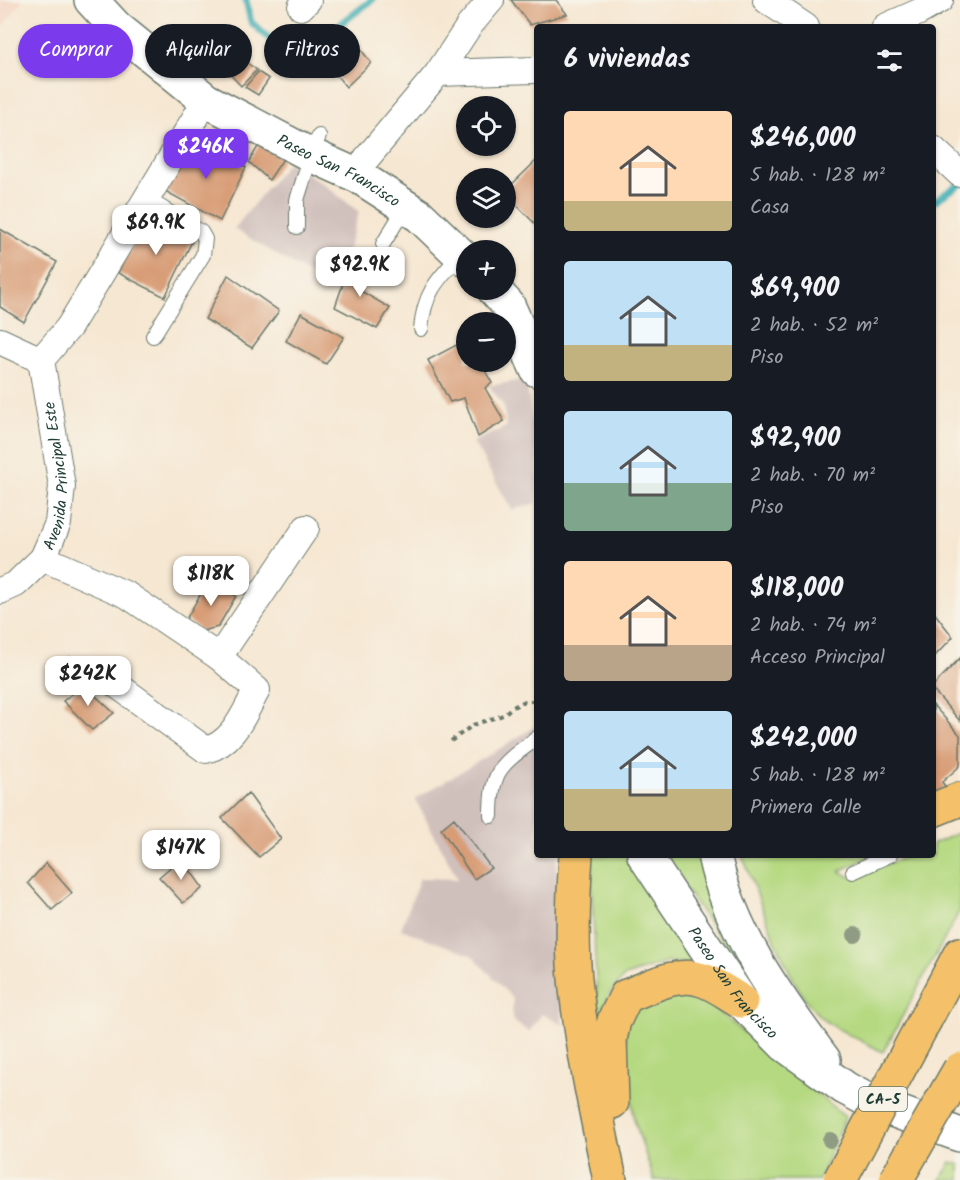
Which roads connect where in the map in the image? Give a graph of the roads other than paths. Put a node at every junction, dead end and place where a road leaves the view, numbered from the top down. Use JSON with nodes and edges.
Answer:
{"nodes":[{"id":1,"x":91,"y":0,"type":"edge"},
{"id":2,"x":112,"y":0,"type":"edge"},
{"id":3,"x":491,"y":0,"type":"edge"},
{"id":4,"x":766,"y":0,"type":"edge"},
{"id":5,"x":940,"y":0,"type":"edge"},
{"id":6,"x":802,"y":24,"type":"edge"},
{"id":7,"x":892,"y":24,"type":"edge"},
{"id":8,"x":534,"y":70,"type":"edge"},
{"id":9,"x":438,"y":73,"type":"junction"},
{"id":10,"x":206,"y":100,"type":"junction"},
{"id":11,"x":315,"y":145,"type":"junction"},
{"id":12,"x":937,"y":153,"type":"edge"},
{"id":13,"x":366,"y":159,"type":"junction"},
{"id":14,"x":960,"y":174,"type":"edge"},
{"id":15,"x":146,"y":198,"type":"junction"},
{"id":16,"x":406,"y":206,"type":"junction"},
{"id":17,"x":297,"y":227,"type":"dead end"},
{"id":18,"x":458,"y":240,"type":"edge"},
{"id":19,"x":383,"y":244,"type":"dead end"},
{"id":20,"x":456,"y":245,"type":"edge"},
{"id":21,"x":456,"y":267,"type":"edge"},
{"id":22,"x":516,"y":289,"type":"edge"},
{"id":23,"x":503,"y":300,"type":"edge"},
{"id":24,"x":534,"y":314,"type":"edge"},
{"id":25,"x":421,"y":329,"type":"dead end"},
{"id":26,"x":153,"y":336,"type":"dead end"},
{"id":27,"x":0,"y":341,"type":"edge"},
{"id":28,"x":41,"y":360,"type":"junction"},
{"id":29,"x":534,"y":363,"type":"edge"},
{"id":30,"x":306,"y":528,"type":"dead end"},
{"id":31,"x":44,"y":558,"type":"junction"},
{"id":32,"x":0,"y":591,"type":"edge"},
{"id":33,"x":219,"y":657,"type":"junction"},
{"id":34,"x":73,"y":670,"type":"dead end"},
{"id":35,"x":534,"y":740,"type":"edge"},
{"id":36,"x":491,"y":816,"type":"dead end"},
{"id":37,"x":576,"y":858,"type":"edge"},
{"id":38,"x":646,"y":858,"type":"edge"},
{"id":39,"x":715,"y":858,"type":"edge"},
{"id":40,"x":884,"y":858,"type":"edge"},
{"id":41,"x":853,"y":873,"type":"dead end"},
{"id":42,"x":960,"y":954,"type":"edge"},
{"id":43,"x":741,"y":1001,"type":"junction"},
{"id":44,"x":960,"y":1069,"type":"edge"},
{"id":45,"x":845,"y":1088,"type":"junction"},
{"id":46,"x":960,"y":1135,"type":"edge"},
{"id":47,"x":610,"y":1180,"type":"edge"},
{"id":48,"x":627,"y":1180,"type":"edge"},
{"id":49,"x":840,"y":1180,"type":"edge"},
{"id":50,"x":896,"y":1180,"type":"edge"}],
"edges":[{"from":1,"to":10,"type":"street","name":"Paseo San Francisco"},
{"from":2,"to":11,"type":"street","name":"Paseo San Francisco"},
{"from":3,"to":9,"type":"street"},
{"from":4,"to":6,"type":"street"},
{"from":5,"to":7,"type":"street"},
{"from":8,"to":9,"type":"street"},
{"from":9,"to":13,"type":"street"},
{"from":10,"to":11,"type":"street","name":"Paseo San Francisco"},
{"from":10,"to":15,"type":"street"},
{"from":11,"to":13,"type":"street","name":"Paseo San Francisco"},
{"from":11,"to":16,"type":"street","name":"Paseo San Francisco"},
{"from":11,"to":17,"type":"lane"},
{"from":12,"to":14,"type":"street"},
{"from":13,"to":18,"type":"street","name":"Paseo San Francisco"},
{"from":15,"to":26,"type":"lane"},
{"from":15,"to":28,"type":"street"},
{"from":16,"to":19,"type":"lane"},
{"from":16,"to":20,"type":"street","name":"Paseo San Francisco"},
{"from":21,"to":25,"type":"lane"},
{"from":22,"to":24,"type":"street"},
{"from":23,"to":29,"type":"street"},
{"from":27,"to":28,"type":"street"},
{"from":28,"to":31,"type":"street","name":"Avenida Principal Este"},
{"from":30,"to":33,"type":"street"},
{"from":31,"to":32,"type":"street","name":"Avenida Principal Este"},
{"from":31,"to":33,"type":"street"},
{"from":33,"to":34,"type":"street"},
{"from":35,"to":36,"type":"lane"},
{"from":37,"to":47,"type":"highway"},
{"from":38,"to":43,"type":"street","name":"Paseo San Francisco"},
{"from":39,"to":45,"type":"street","name":"Paseo San Francisco"},
{"from":40,"to":41,"type":"lane"},
{"from":42,"to":49,"type":"highway","number":"CA-5","bridge":true},
{"from":43,"to":45,"type":"street","name":"Paseo San Francisco"},
{"from":43,"to":48,"type":"highway"},
{"from":44,"to":50,"type":"highway","bridge":true},
{"from":45,"to":46,"type":"street","name":"Paseo San Francisco"}]}
